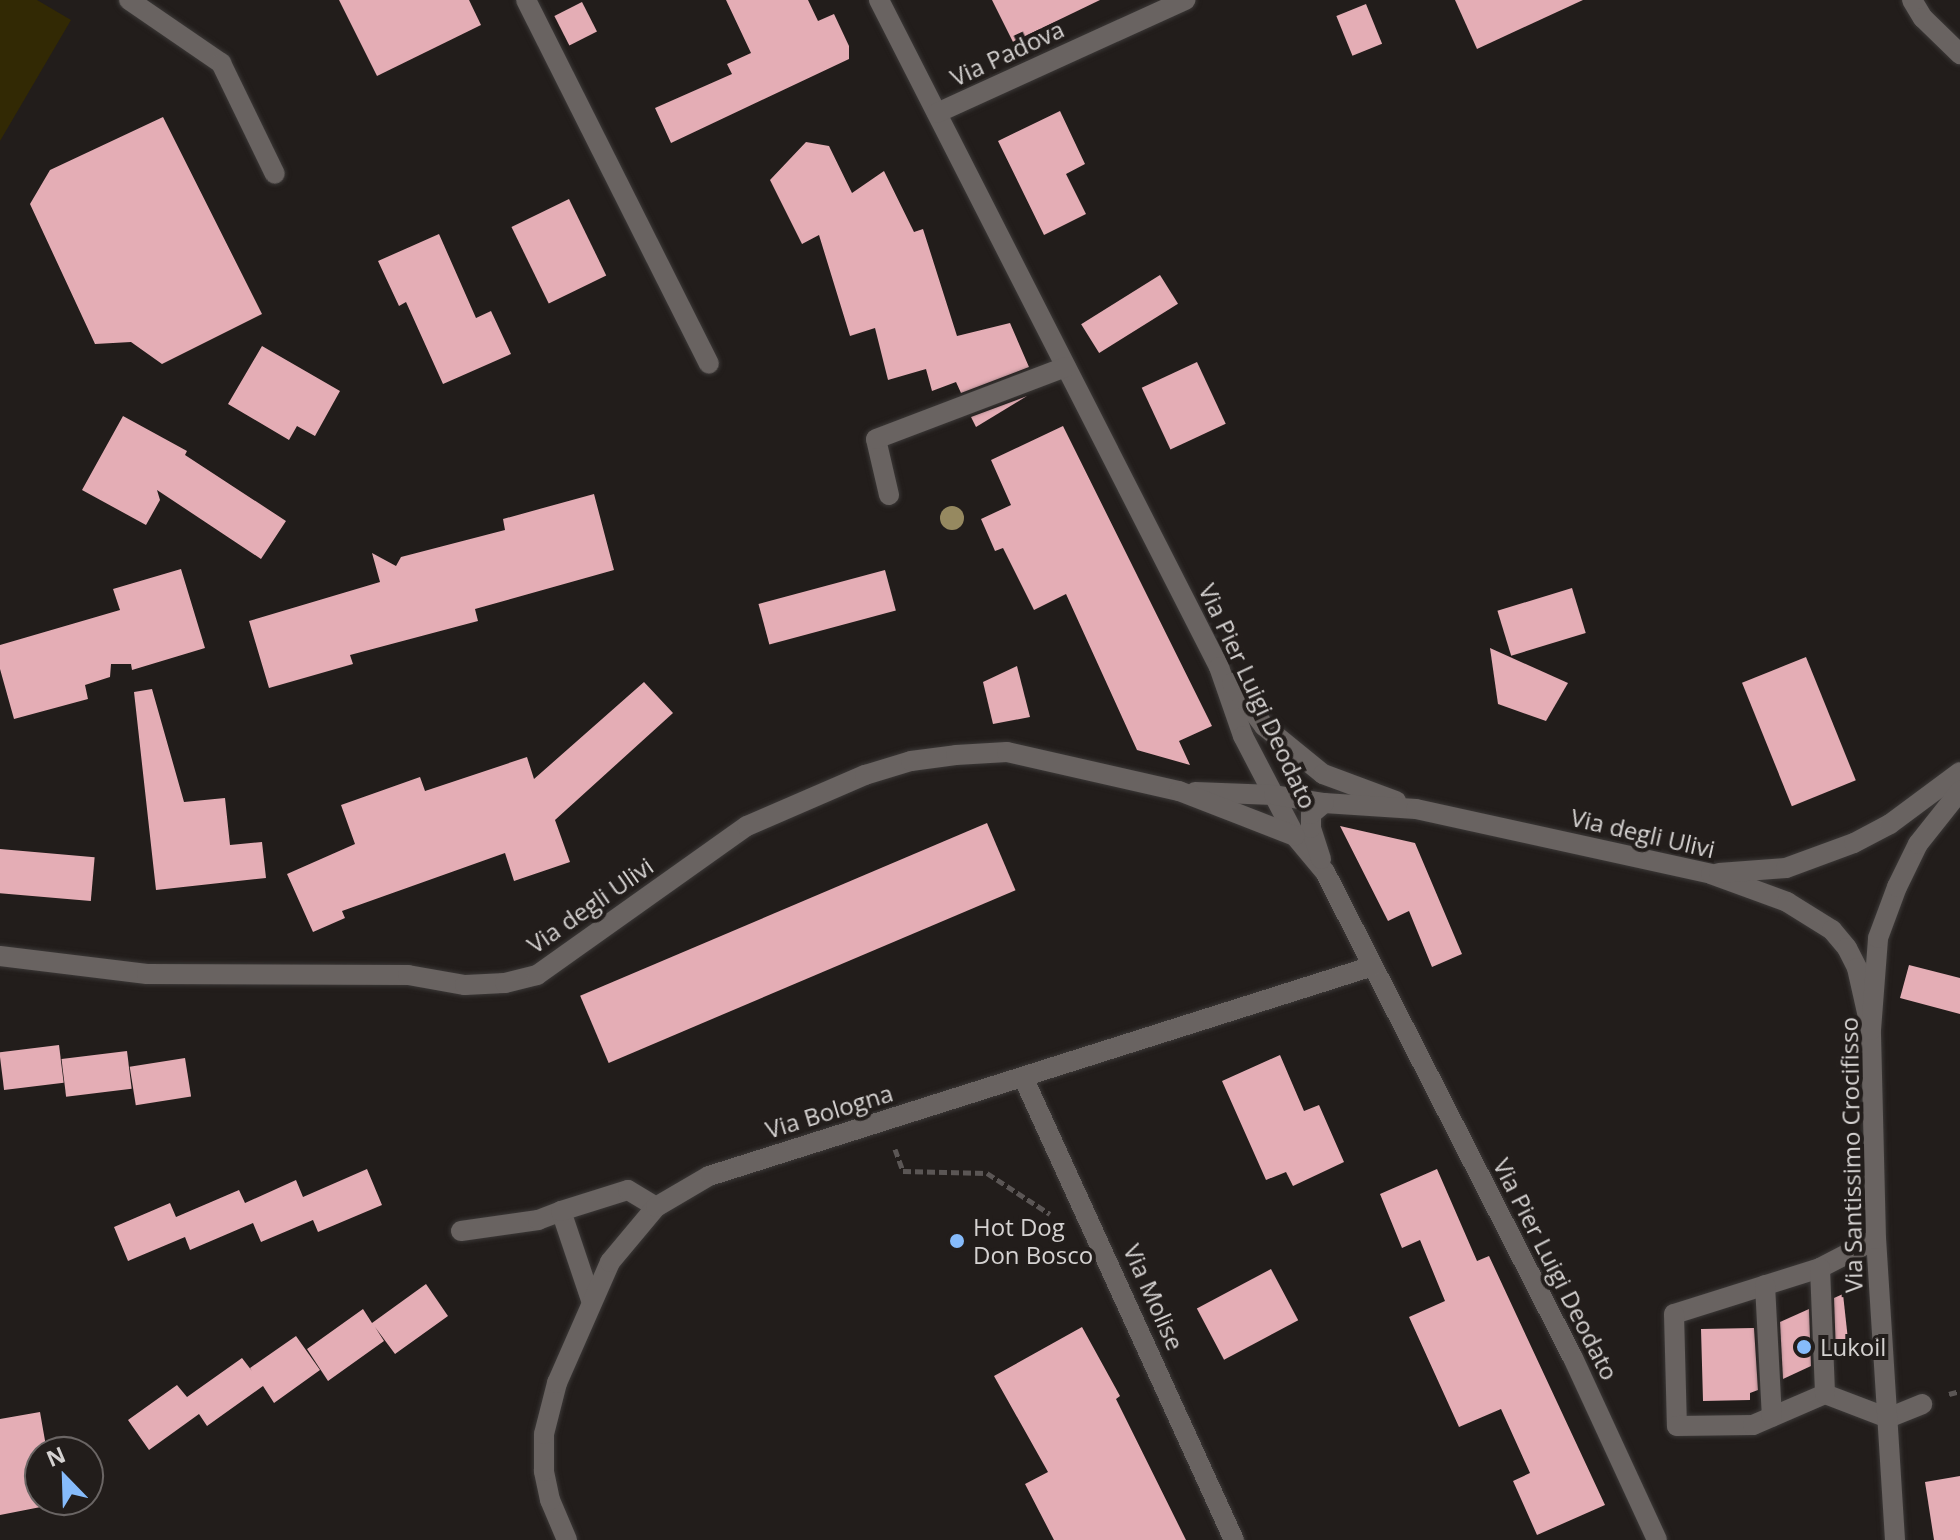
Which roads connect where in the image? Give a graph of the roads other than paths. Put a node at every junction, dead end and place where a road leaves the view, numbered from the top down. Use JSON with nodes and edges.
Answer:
{"nodes":[{"id":1,"x":129,"y":0,"type":"edge"},
{"id":2,"x":526,"y":0,"type":"edge"},
{"id":3,"x":879,"y":0,"type":"edge"},
{"id":4,"x":1185,"y":0,"type":"edge"},
{"id":5,"x":1912,"y":0,"type":"edge"},
{"id":6,"x":1960,"y":54,"type":"edge"},
{"id":7,"x":937,"y":113,"type":"junction"},
{"id":8,"x":275,"y":174,"type":"dead end"},
{"id":9,"x":709,"y":364,"type":"dead end"},
{"id":10,"x":1066,"y":367,"type":"junction"},
{"id":11,"x":889,"y":495,"type":"dead end"},
{"id":12,"x":1219,"y":667,"type":"junction"},
{"id":13,"x":1960,"y":772,"type":"edge"},
{"id":14,"x":1179,"y":791,"type":"junction"},
{"id":15,"x":1960,"y":791,"type":"edge"},
{"id":16,"x":1274,"y":795,"type":"junction"},
{"id":17,"x":1324,"y":803,"type":"junction"},
{"id":18,"x":1416,"y":809,"type":"junction"},
{"id":19,"x":1295,"y":836,"type":"junction"},
{"id":20,"x":1325,"y":872,"type":"junction"},
{"id":21,"x":1711,"y":874,"type":"junction"},
{"id":22,"x":0,"y":956,"type":"edge"},
{"id":23,"x":1373,"y":966,"type":"junction"},
{"id":24,"x":1871,"y":1030,"type":"junction"},
{"id":25,"x":1023,"y":1077,"type":"junction"},
{"id":26,"x":656,"y":1207,"type":"junction"},
{"id":27,"x":561,"y":1211,"type":"junction"},
{"id":28,"x":461,"y":1231,"type":"dead end"},
{"id":29,"x":1876,"y":1239,"type":"junction"},
{"id":30,"x":1820,"y":1268,"type":"junction"},
{"id":31,"x":1765,"y":1285,"type":"junction"},
{"id":32,"x":591,"y":1300,"type":"junction"},
{"id":33,"x":1825,"y":1394,"type":"junction"},
{"id":34,"x":1922,"y":1404,"type":"dead end"},
{"id":35,"x":1772,"y":1417,"type":"junction"},
{"id":36,"x":1888,"y":1418,"type":"junction"},
{"id":37,"x":567,"y":1540,"type":"edge"},
{"id":38,"x":1234,"y":1540,"type":"edge"},
{"id":39,"x":1657,"y":1540,"type":"edge"},
{"id":40,"x":1895,"y":1540,"type":"edge"}],
"edges":[{"from":1,"to":8,"type":"street"},
{"from":2,"to":9,"type":"street"},
{"from":3,"to":7,"type":"street","name":"Via Pier Luigi Deodato"},
{"from":4,"to":7,"type":"street","name":"Via Padova"},
{"from":5,"to":6,"type":"street"},
{"from":7,"to":10,"type":"street","name":"Via Pier Luigi Deodato"},
{"from":10,"to":11,"type":"street"},
{"from":10,"to":12,"type":"street","name":"Via Pier Luigi Deodato"},
{"from":12,"to":16,"type":"street","name":"Via Pier Luigi Deodato"},
{"from":12,"to":18,"type":"street"},
{"from":13,"to":21,"type":"street"},
{"from":14,"to":16,"type":"street","name":"Via degli Ulivi"},
{"from":14,"to":19,"type":"street"},
{"from":14,"to":22,"type":"street","name":"Via degli Ulivi"},
{"from":15,"to":24,"type":"street","name":"Via Santissimo Crocifisso"},
{"from":16,"to":17,"type":"street","name":"Via degli Ulivi"},
{"from":16,"to":19,"type":"street","name":"Via Pier Luigi Deodato"},
{"from":17,"to":18,"type":"street","name":"Via degli Ulivi"},
{"from":17,"to":20,"type":"street"},
{"from":18,"to":21,"type":"street","name":"Via degli Ulivi"},
{"from":19,"to":20,"type":"street","name":"Via Pier Luigi Deodato"},
{"from":20,"to":23,"type":"street","name":"Via Pier Luigi Deodato"},
{"from":21,"to":24,"type":"street","name":"Via degli Ulivi"},
{"from":23,"to":25,"type":"street","name":"Via Bologna"},
{"from":23,"to":39,"type":"street","name":"Via Pier Luigi Deodato"},
{"from":24,"to":29,"type":"street","name":"Via Santissimo Crocifisso"},
{"from":25,"to":26,"type":"street","name":"Via Bologna"},
{"from":25,"to":38,"type":"street","name":"Via Molise"},
{"from":26,"to":27,"type":"street"},
{"from":26,"to":32,"type":"street","name":"Via Bologna"},
{"from":27,"to":28,"type":"street"},
{"from":27,"to":32,"type":"street"},
{"from":29,"to":30,"type":"street"},
{"from":29,"to":36,"type":"street","name":"Via Santissimo Crocifisso"},
{"from":30,"to":31,"type":"street"},
{"from":30,"to":33,"type":"street"},
{"from":31,"to":35,"type":"street"},
{"from":31,"to":35,"type":"street"},
{"from":32,"to":37,"type":"street","name":"Via Bologna"},
{"from":33,"to":35,"type":"street"},
{"from":33,"to":36,"type":"street"},
{"from":34,"to":36,"type":"street"},
{"from":36,"to":40,"type":"street","name":"Via Santissimo Crocifisso"}]}
